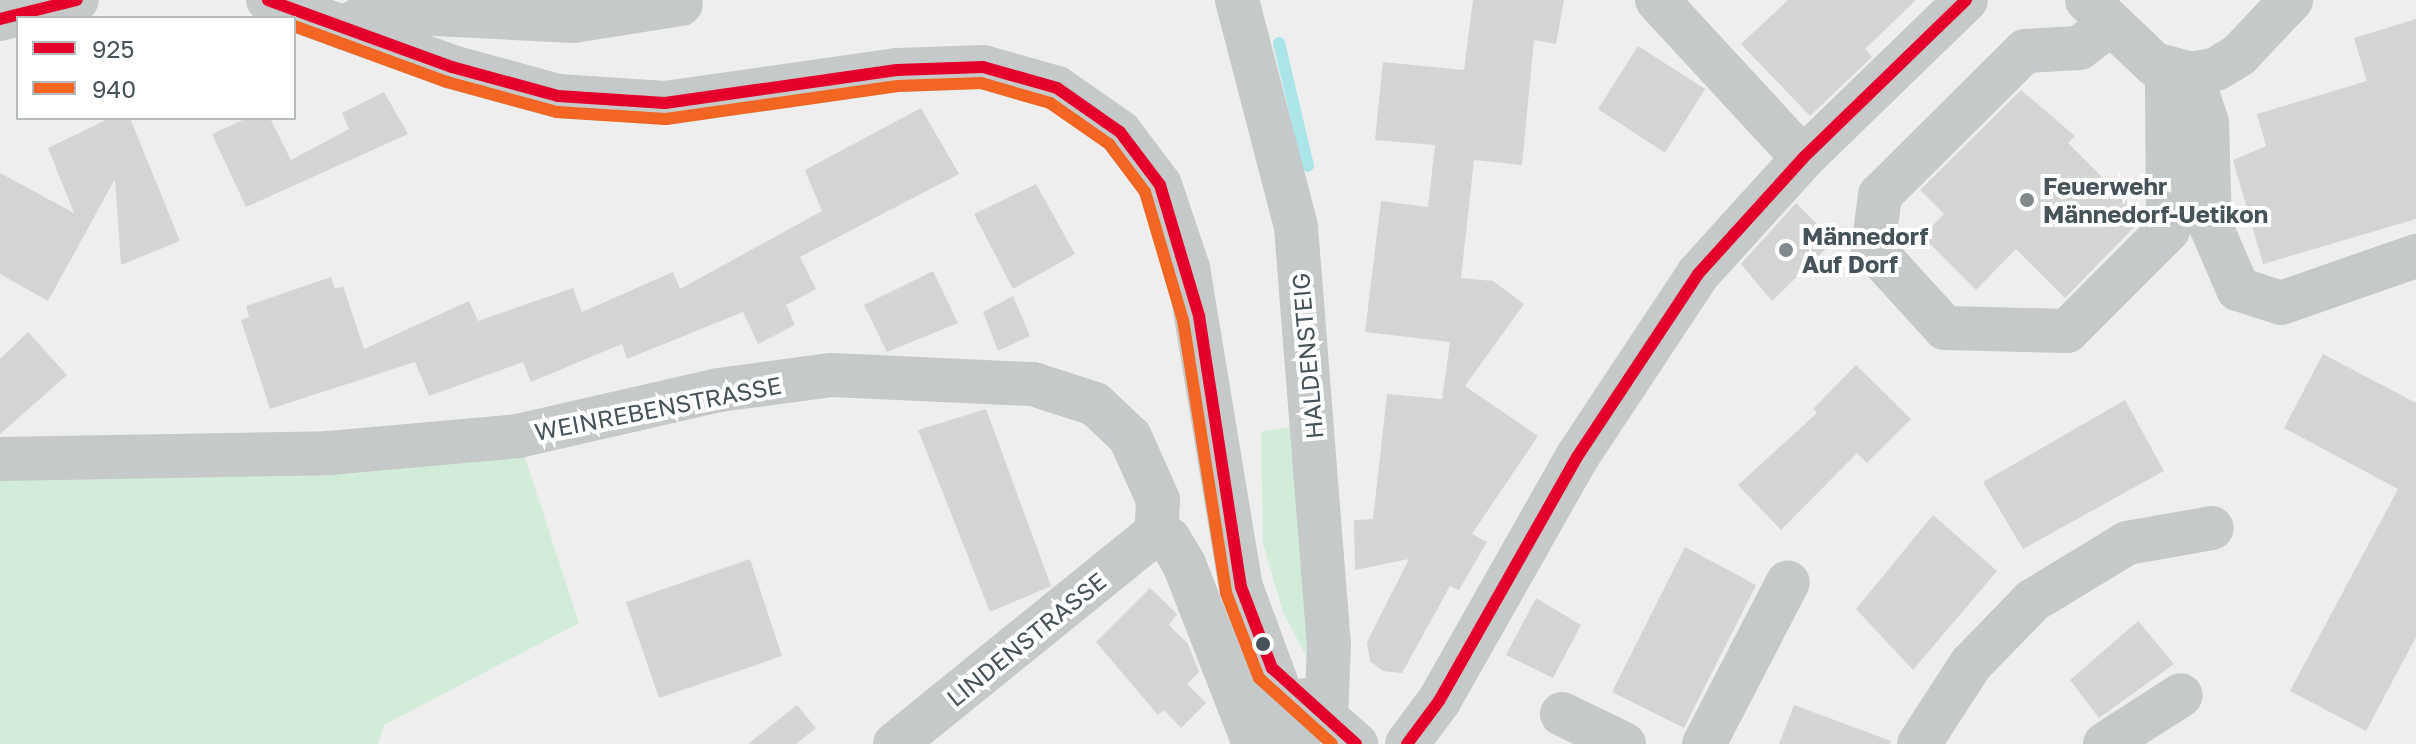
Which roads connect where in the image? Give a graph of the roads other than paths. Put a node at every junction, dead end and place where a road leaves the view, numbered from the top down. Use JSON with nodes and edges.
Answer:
{"nodes":[{"id":1,"x":77,"y":0,"type":"edge"},
{"id":2,"x":268,"y":0,"type":"edge"},
{"id":3,"x":1657,"y":0,"type":"edge"},
{"id":4,"x":1966,"y":0,"type":"edge"},
{"id":5,"x":2291,"y":0,"type":"edge"},
{"id":6,"x":681,"y":4,"type":"dead end"},
{"id":7,"x":1252,"y":7,"type":"edge"},
{"id":8,"x":2099,"y":12,"type":"edge"},
{"id":9,"x":0,"y":19,"type":"edge"},
{"id":10,"x":344,"y":28,"type":"junction"},
{"id":11,"x":2179,"y":72,"type":"junction"},
{"id":12,"x":1803,"y":158,"type":"junction"},
{"id":13,"x":2416,"y":256,"type":"edge"},
{"id":14,"x":0,"y":459,"type":"edge"},
{"id":15,"x":2212,"y":528,"type":"dead end"},
{"id":16,"x":1156,"y":533,"type":"junction"},
{"id":17,"x":1788,"y":582,"type":"dead end"},
{"id":18,"x":2181,"y":695,"type":"dead end"},
{"id":19,"x":1562,"y":714,"type":"dead end"},
{"id":20,"x":1327,"y":736,"type":"edge"},
{"id":21,"x":895,"y":744,"type":"edge"},
{"id":22,"x":1282,"y":744,"type":"edge"},
{"id":23,"x":1367,"y":744,"type":"edge"},
{"id":24,"x":1389,"y":744,"type":"edge"},
{"id":25,"x":1407,"y":744,"type":"edge"},
{"id":26,"x":1624,"y":744,"type":"edge"},
{"id":27,"x":1704,"y":744,"type":"edge"},
{"id":28,"x":1919,"y":744,"type":"edge"},
{"id":29,"x":2105,"y":744,"type":"edge"}],
"edges":[{"from":1,"to":9,"type":"street"},
{"from":2,"to":10,"type":"street"},
{"from":3,"to":12,"type":"street"},
{"from":4,"to":12,"type":"street"},
{"from":5,"to":11,"type":"street"},
{"from":6,"to":10,"type":"street"},
{"from":7,"to":20,"type":"street","name":"HALDENSTEIG"},
{"from":8,"to":11,"type":"street"},
{"from":8,"to":11,"type":"street"},
{"from":10,"to":20,"type":"street"},
{"from":11,"to":13,"type":"street"},
{"from":12,"to":25,"type":"street"},
{"from":14,"to":16,"type":"street","name":"WEINREBENSTRASSE"},
{"from":15,"to":28,"type":"street"},
{"from":16,"to":21,"type":"street","name":"LINDENSTRASSE"},
{"from":16,"to":22,"type":"street"},
{"from":17,"to":27,"type":"street"},
{"from":18,"to":29,"type":"street"},
{"from":19,"to":26,"type":"street"},
{"from":23,"to":24,"type":"street"}]}
